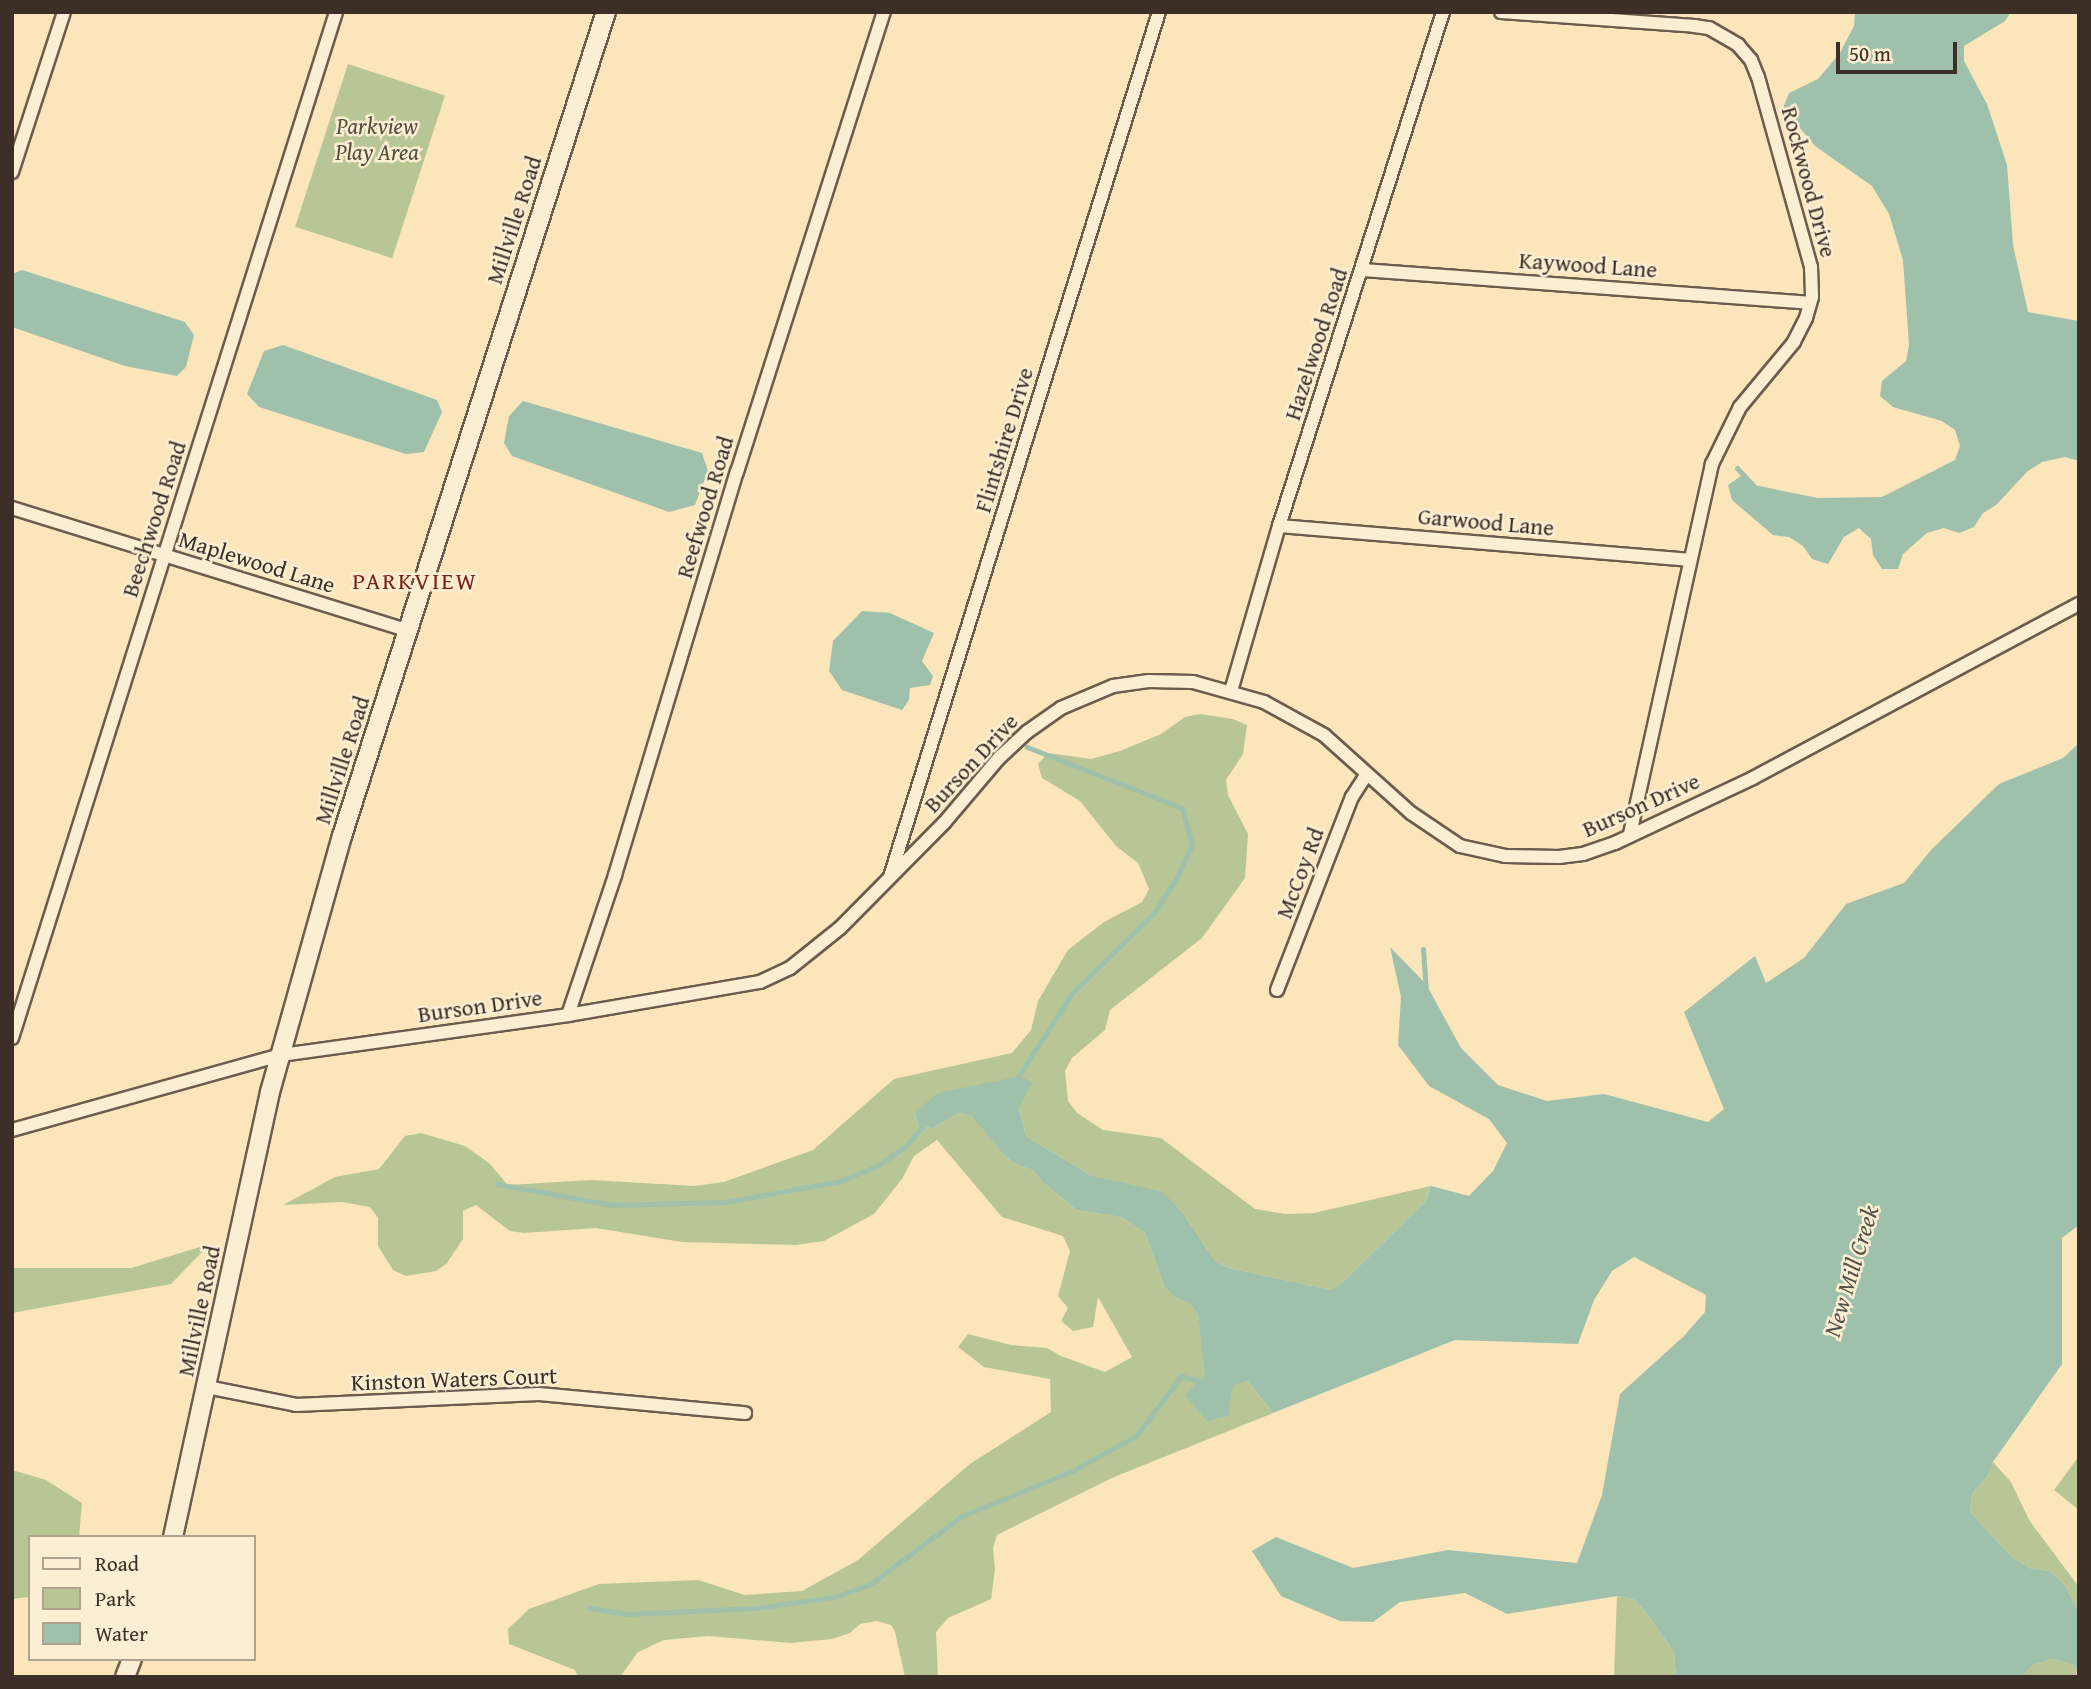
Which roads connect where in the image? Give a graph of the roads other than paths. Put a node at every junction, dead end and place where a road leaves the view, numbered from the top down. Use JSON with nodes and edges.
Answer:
{"nodes":[{"id":1,"x":64,"y":12,"type":"edge"},
{"id":2,"x":336,"y":12,"type":"edge"},
{"id":3,"x":606,"y":12,"type":"edge"},
{"id":4,"x":884,"y":12,"type":"edge"},
{"id":5,"x":1159,"y":12,"type":"edge"},
{"id":6,"x":1444,"y":12,"type":"edge"},
{"id":7,"x":1501,"y":12,"type":"edge"},
{"id":8,"x":12,"y":172,"type":"edge"},
{"id":9,"x":1363,"y":270,"type":"junction"},
{"id":10,"x":1810,"y":303,"type":"junction"},
{"id":11,"x":12,"y":508,"type":"edge"},
{"id":12,"x":1279,"y":526,"type":"junction"},
{"id":13,"x":165,"y":555,"type":"junction"},
{"id":14,"x":1689,"y":561,"type":"junction"},
{"id":15,"x":2079,"y":604,"type":"edge"},
{"id":16,"x":409,"y":631,"type":"junction"},
{"id":17,"x":1231,"y":691,"type":"junction"},
{"id":18,"x":1367,"y":774,"type":"junction"},
{"id":19,"x":1630,"y":835,"type":"junction"},
{"id":20,"x":889,"y":879,"type":"junction"},
{"id":21,"x":1277,"y":990,"type":"dead end"},
{"id":22,"x":568,"y":1015,"type":"junction"},
{"id":23,"x":12,"y":1038,"type":"edge"},
{"id":24,"x":281,"y":1055,"type":"junction"},
{"id":25,"x":12,"y":1130,"type":"edge"},
{"id":26,"x":207,"y":1387,"type":"junction"},
{"id":27,"x":745,"y":1413,"type":"dead end"},
{"id":28,"x":173,"y":1535,"type":"edge"}],
"edges":[{"from":1,"to":8,"type":"street"},
{"from":2,"to":13,"type":"street","name":"Beechwood Road"},
{"from":3,"to":16,"type":"street","name":"Millville Road"},
{"from":4,"to":22,"type":"street","name":"Reefwood Road"},
{"from":5,"to":20,"type":"street","name":"Flintshire Drive"},
{"from":6,"to":9,"type":"street","name":"Hazelwood Road"},
{"from":7,"to":10,"type":"street","name":"Rockwood Drive"},
{"from":9,"to":10,"type":"street","name":"Kaywood Lane"},
{"from":9,"to":12,"type":"street","name":"Hazelwood Road"},
{"from":10,"to":14,"type":"street","name":"Rockwood Drive"},
{"from":11,"to":13,"type":"street","name":"Maplewood Lane"},
{"from":12,"to":14,"type":"street","name":"Garwood Lane"},
{"from":12,"to":17,"type":"street","name":"Hazelwood Road"},
{"from":13,"to":16,"type":"street","name":"Maplewood Lane"},
{"from":13,"to":23,"type":"street","name":"Beechwood Road"},
{"from":14,"to":19,"type":"street","name":"Rockwood Drive"},
{"from":15,"to":19,"type":"street","name":"Burson Drive"},
{"from":16,"to":24,"type":"street","name":"Millville Road"},
{"from":17,"to":18,"type":"street","name":"Burson Drive"},
{"from":17,"to":20,"type":"street","name":"Burson Drive"},
{"from":18,"to":19,"type":"street","name":"Burson Drive"},
{"from":18,"to":21,"type":"street","name":"McCoy Rd"},
{"from":20,"to":22,"type":"street","name":"Burson Drive"},
{"from":22,"to":24,"type":"street","name":"Burson Drive"},
{"from":24,"to":25,"type":"street","name":"Burson Drive"},
{"from":24,"to":26,"type":"street","name":"Millville Road"},
{"from":26,"to":27,"type":"street","name":"Kinston Waters Court"},
{"from":26,"to":28,"type":"street","name":"Millville Road"}]}
